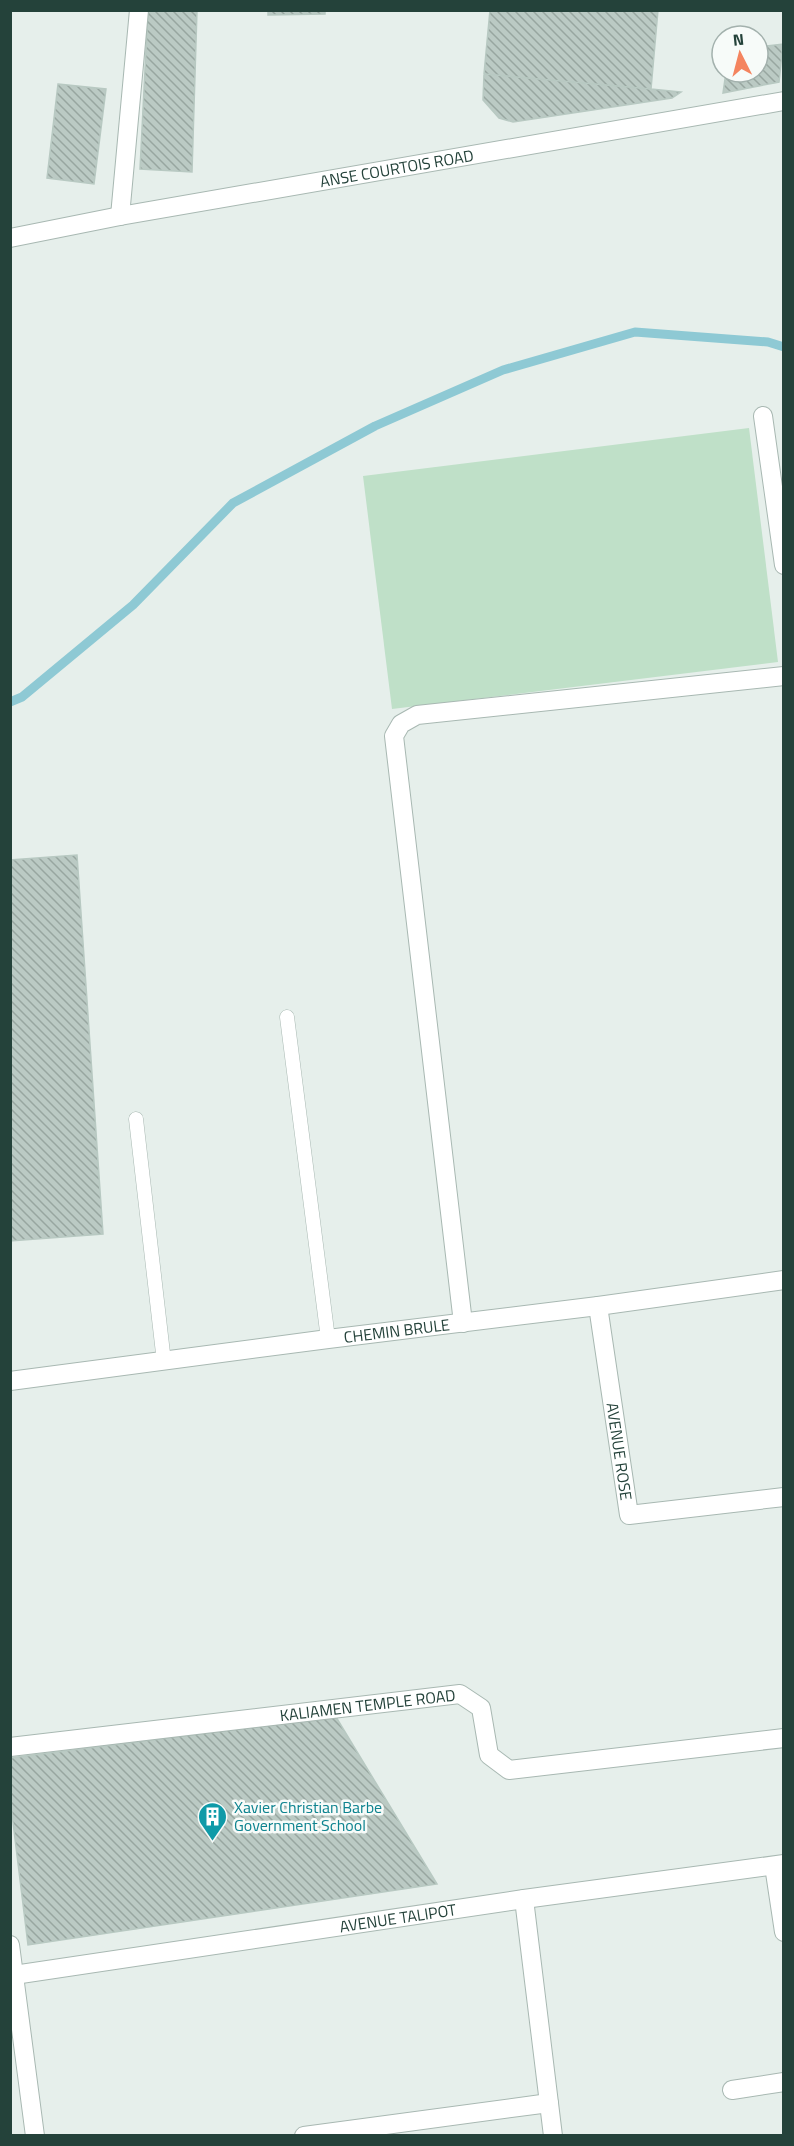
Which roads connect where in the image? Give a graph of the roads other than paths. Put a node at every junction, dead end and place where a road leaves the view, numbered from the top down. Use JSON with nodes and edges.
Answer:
{"nodes":[{"id":1,"x":139,"y":10,"type":"edge"},
{"id":2,"x":783,"y":101,"type":"edge"},
{"id":3,"x":120,"y":216,"type":"junction"},
{"id":4,"x":10,"y":238,"type":"edge"},
{"id":5,"x":763,"y":416,"type":"dead end"},
{"id":6,"x":783,"y":565,"type":"edge"},
{"id":7,"x":783,"y":676,"type":"edge"},
{"id":8,"x":287,"y":1017,"type":"dead end"},
{"id":9,"x":136,"y":1119,"type":"dead end"},
{"id":10,"x":783,"y":1280,"type":"edge"},
{"id":11,"x":598,"y":1306,"type":"junction"},
{"id":12,"x":463,"y":1323,"type":"junction"},
{"id":13,"x":328,"y":1339,"type":"junction"},
{"id":14,"x":164,"y":1362,"type":"junction"},
{"id":15,"x":10,"y":1381,"type":"edge"},
{"id":16,"x":783,"y":1497,"type":"edge"},
{"id":17,"x":783,"y":1738,"type":"edge"},
{"id":18,"x":10,"y":1747,"type":"edge"},
{"id":19,"x":779,"y":1865,"type":"edge"},
{"id":20,"x":524,"y":1899,"type":"junction"},
{"id":21,"x":783,"y":1932,"type":"edge"},
{"id":22,"x":10,"y":1945,"type":"edge"},
{"id":23,"x":14,"y":1975,"type":"junction"},
{"id":24,"x":783,"y":2082,"type":"edge"},
{"id":25,"x":732,"y":2090,"type":"dead end"},
{"id":26,"x":549,"y":2103,"type":"junction"},
{"id":27,"x":32,"y":2135,"type":"edge"},
{"id":28,"x":304,"y":2136,"type":"edge"},
{"id":29,"x":553,"y":2136,"type":"edge"}],
"edges":[{"from":1,"to":3,"type":"street"},
{"from":2,"to":3,"type":"street","name":"ANSE COURTOIS ROAD"},
{"from":3,"to":4,"type":"street","name":"ANSE COURTOIS ROAD"},
{"from":5,"to":6,"type":"street"},
{"from":7,"to":12,"type":"street"},
{"from":8,"to":13,"type":"lane"},
{"from":9,"to":14,"type":"lane"},
{"from":10,"to":11,"type":"street","name":"CHEMIN BRULE"},
{"from":11,"to":12,"type":"street","name":"CHEMIN BRULE"},
{"from":11,"to":16,"type":"street","name":"AVENUE ROSE"},
{"from":12,"to":13,"type":"street","name":"CHEMIN BRULE"},
{"from":13,"to":14,"type":"street","name":"CHEMIN BRULE"},
{"from":14,"to":15,"type":"street","name":"CHEMIN BRULE"},
{"from":17,"to":18,"type":"street","name":"KALIAMEN TEMPLE ROAD"},
{"from":19,"to":20,"type":"street","name":"AVENUE TALIPOT"},
{"from":19,"to":21,"type":"street"},
{"from":20,"to":23,"type":"street","name":"AVENUE TALIPOT"},
{"from":20,"to":26,"type":"street"},
{"from":22,"to":23,"type":"street"},
{"from":23,"to":27,"type":"street"},
{"from":24,"to":25,"type":"street"},
{"from":26,"to":28,"type":"street"},
{"from":26,"to":29,"type":"street"}]}
